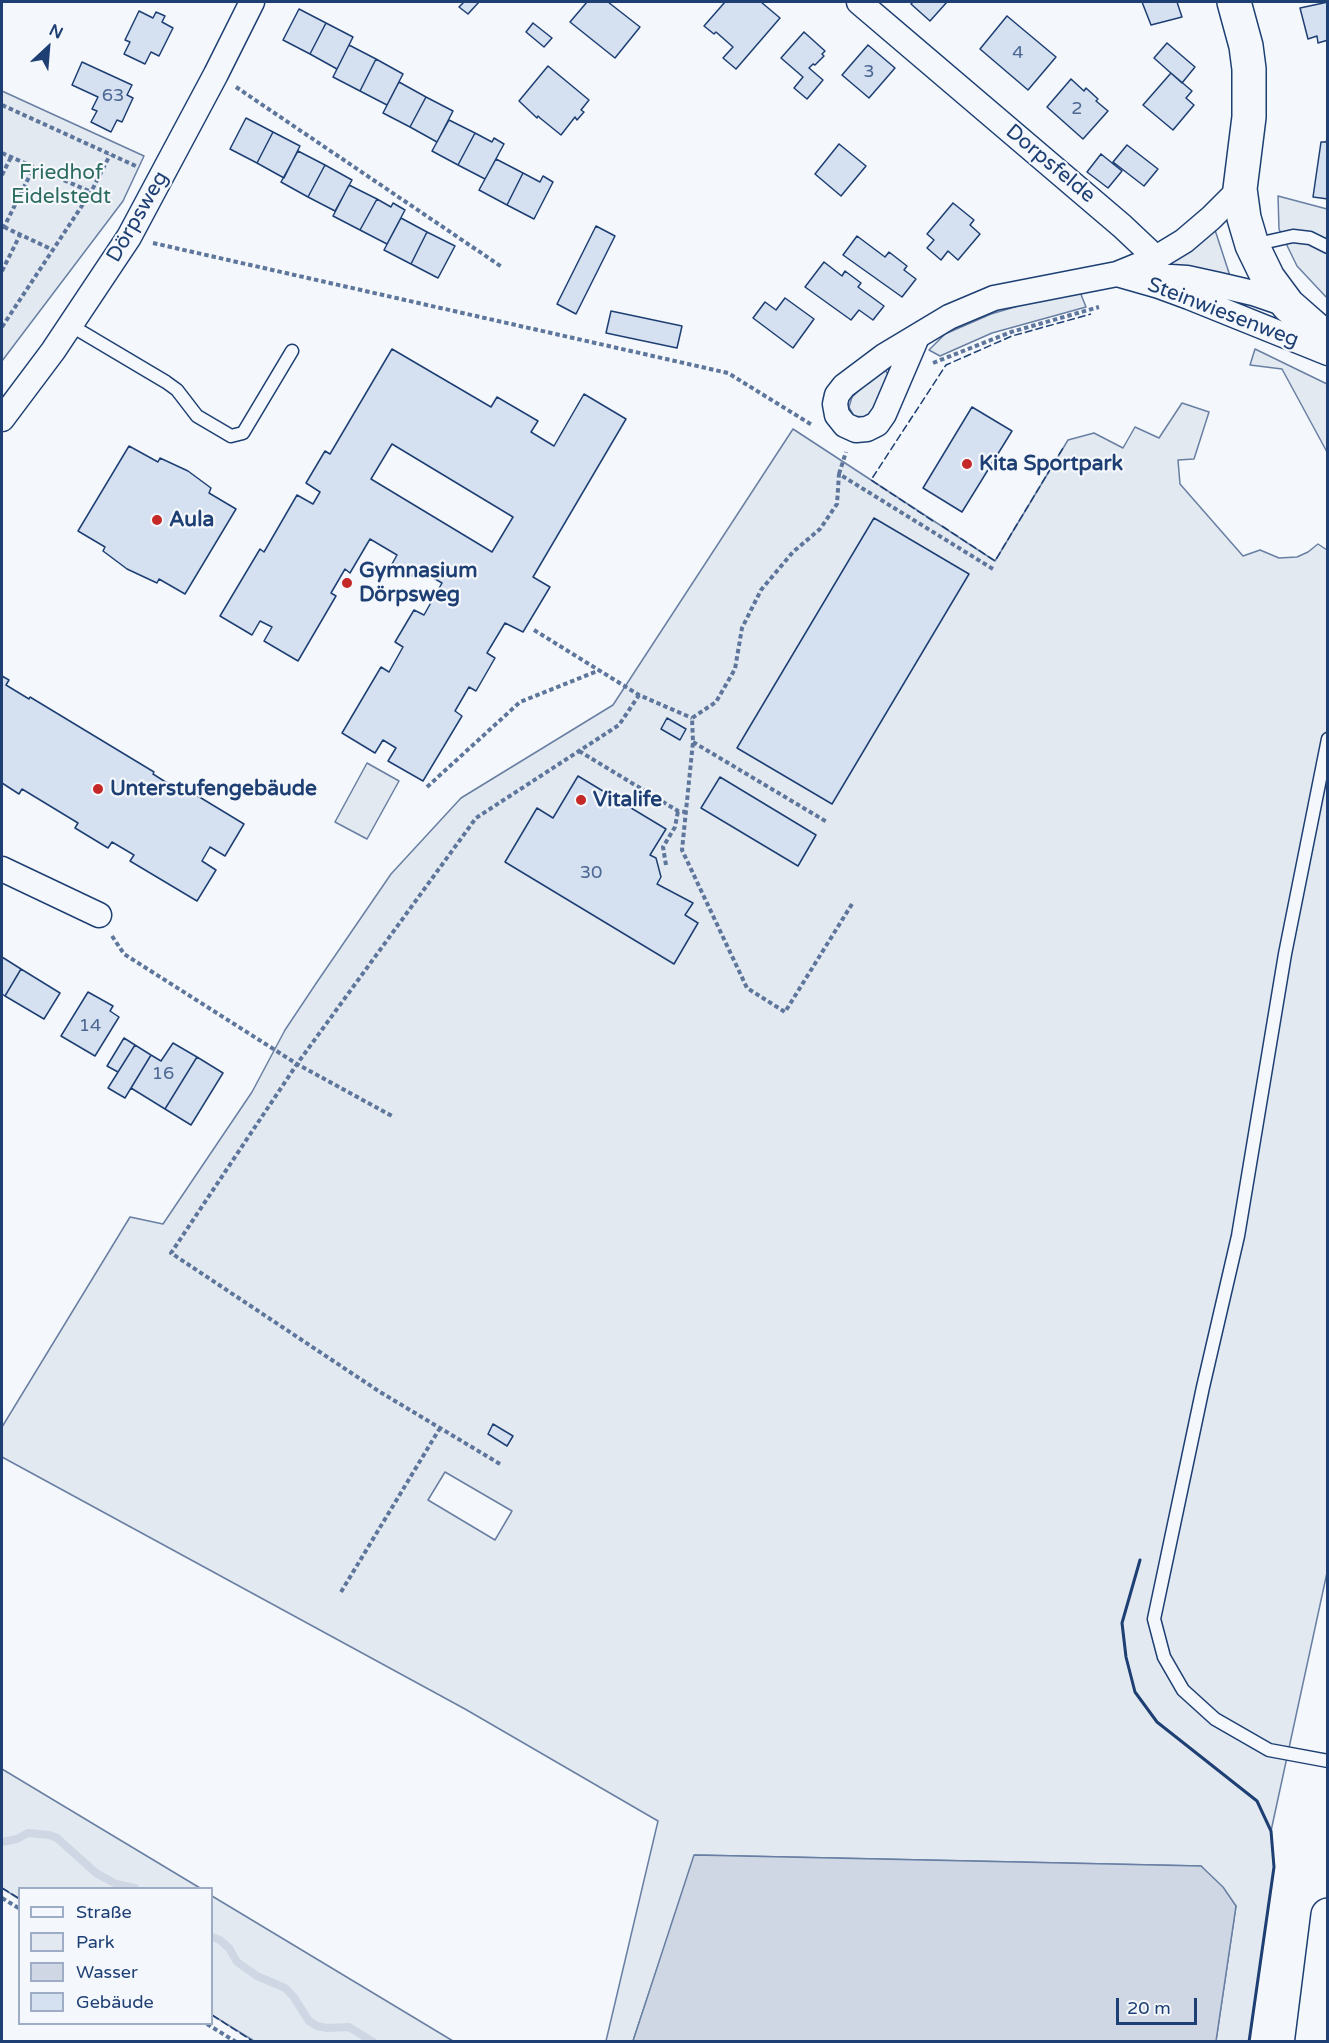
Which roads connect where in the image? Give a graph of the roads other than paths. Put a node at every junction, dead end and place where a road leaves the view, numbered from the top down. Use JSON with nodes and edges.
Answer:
{"nodes":[{"id":1,"x":252,"y":2,"type":"edge"},
{"id":2,"x":859,"y":2,"type":"edge"},
{"id":3,"x":1234,"y":2,"type":"edge"},
{"id":4,"x":1240,"y":189,"type":"junction"},
{"id":5,"x":1252,"y":245,"type":"junction"},
{"id":6,"x":1328,"y":247,"type":"edge"},
{"id":7,"x":1156,"y":258,"type":"junction"},
{"id":8,"x":1117,"y":274,"type":"junction"},
{"id":9,"x":1288,"y":305,"type":"junction"},
{"id":10,"x":70,"y":325,"type":"junction"},
{"id":11,"x":1328,"y":340,"type":"edge"},
{"id":12,"x":914,"y":345,"type":"road end"},
{"id":13,"x":292,"y":351,"type":"dead end"},
{"id":14,"x":1328,"y":353,"type":"edge"},
{"id":15,"x":2,"y":419,"type":"edge"},
{"id":16,"x":1328,"y":739,"type":"edge"},
{"id":17,"x":2,"y":869,"type":"edge"},
{"id":18,"x":99,"y":915,"type":"road end"},
{"id":19,"x":1328,"y":1761,"type":"edge"},
{"id":20,"x":1328,"y":1915,"type":"edge"},
{"id":21,"x":1312,"y":2042,"type":"edge"}],
"edges":[{"from":1,"to":10,"type":"street","name":"Dörpsweg"},
{"from":2,"to":7,"type":"street","name":"Dorpsfelde"},
{"from":3,"to":4,"type":"main road"},
{"from":4,"to":5,"type":"main road"},
{"from":4,"to":7,"type":"street"},
{"from":5,"to":6,"type":"lane"},
{"from":5,"to":9,"type":"main road"},
{"from":7,"to":8,"type":"street","name":"Steinwiesenweg"},
{"from":8,"to":9,"type":"street","name":"Steinwiesenweg"},
{"from":8,"to":12,"type":"street","name":"Steinwiesenweg"},
{"from":8,"to":14,"type":"street","name":"Steinwiesenweg"},
{"from":9,"to":11,"type":"main road"},
{"from":10,"to":13,"type":"lane"},
{"from":10,"to":15,"type":"street","name":"Dörpsweg"},
{"from":16,"to":19,"type":"lane"},
{"from":17,"to":18,"type":"street"},
{"from":20,"to":21,"type":"main road"}]}
